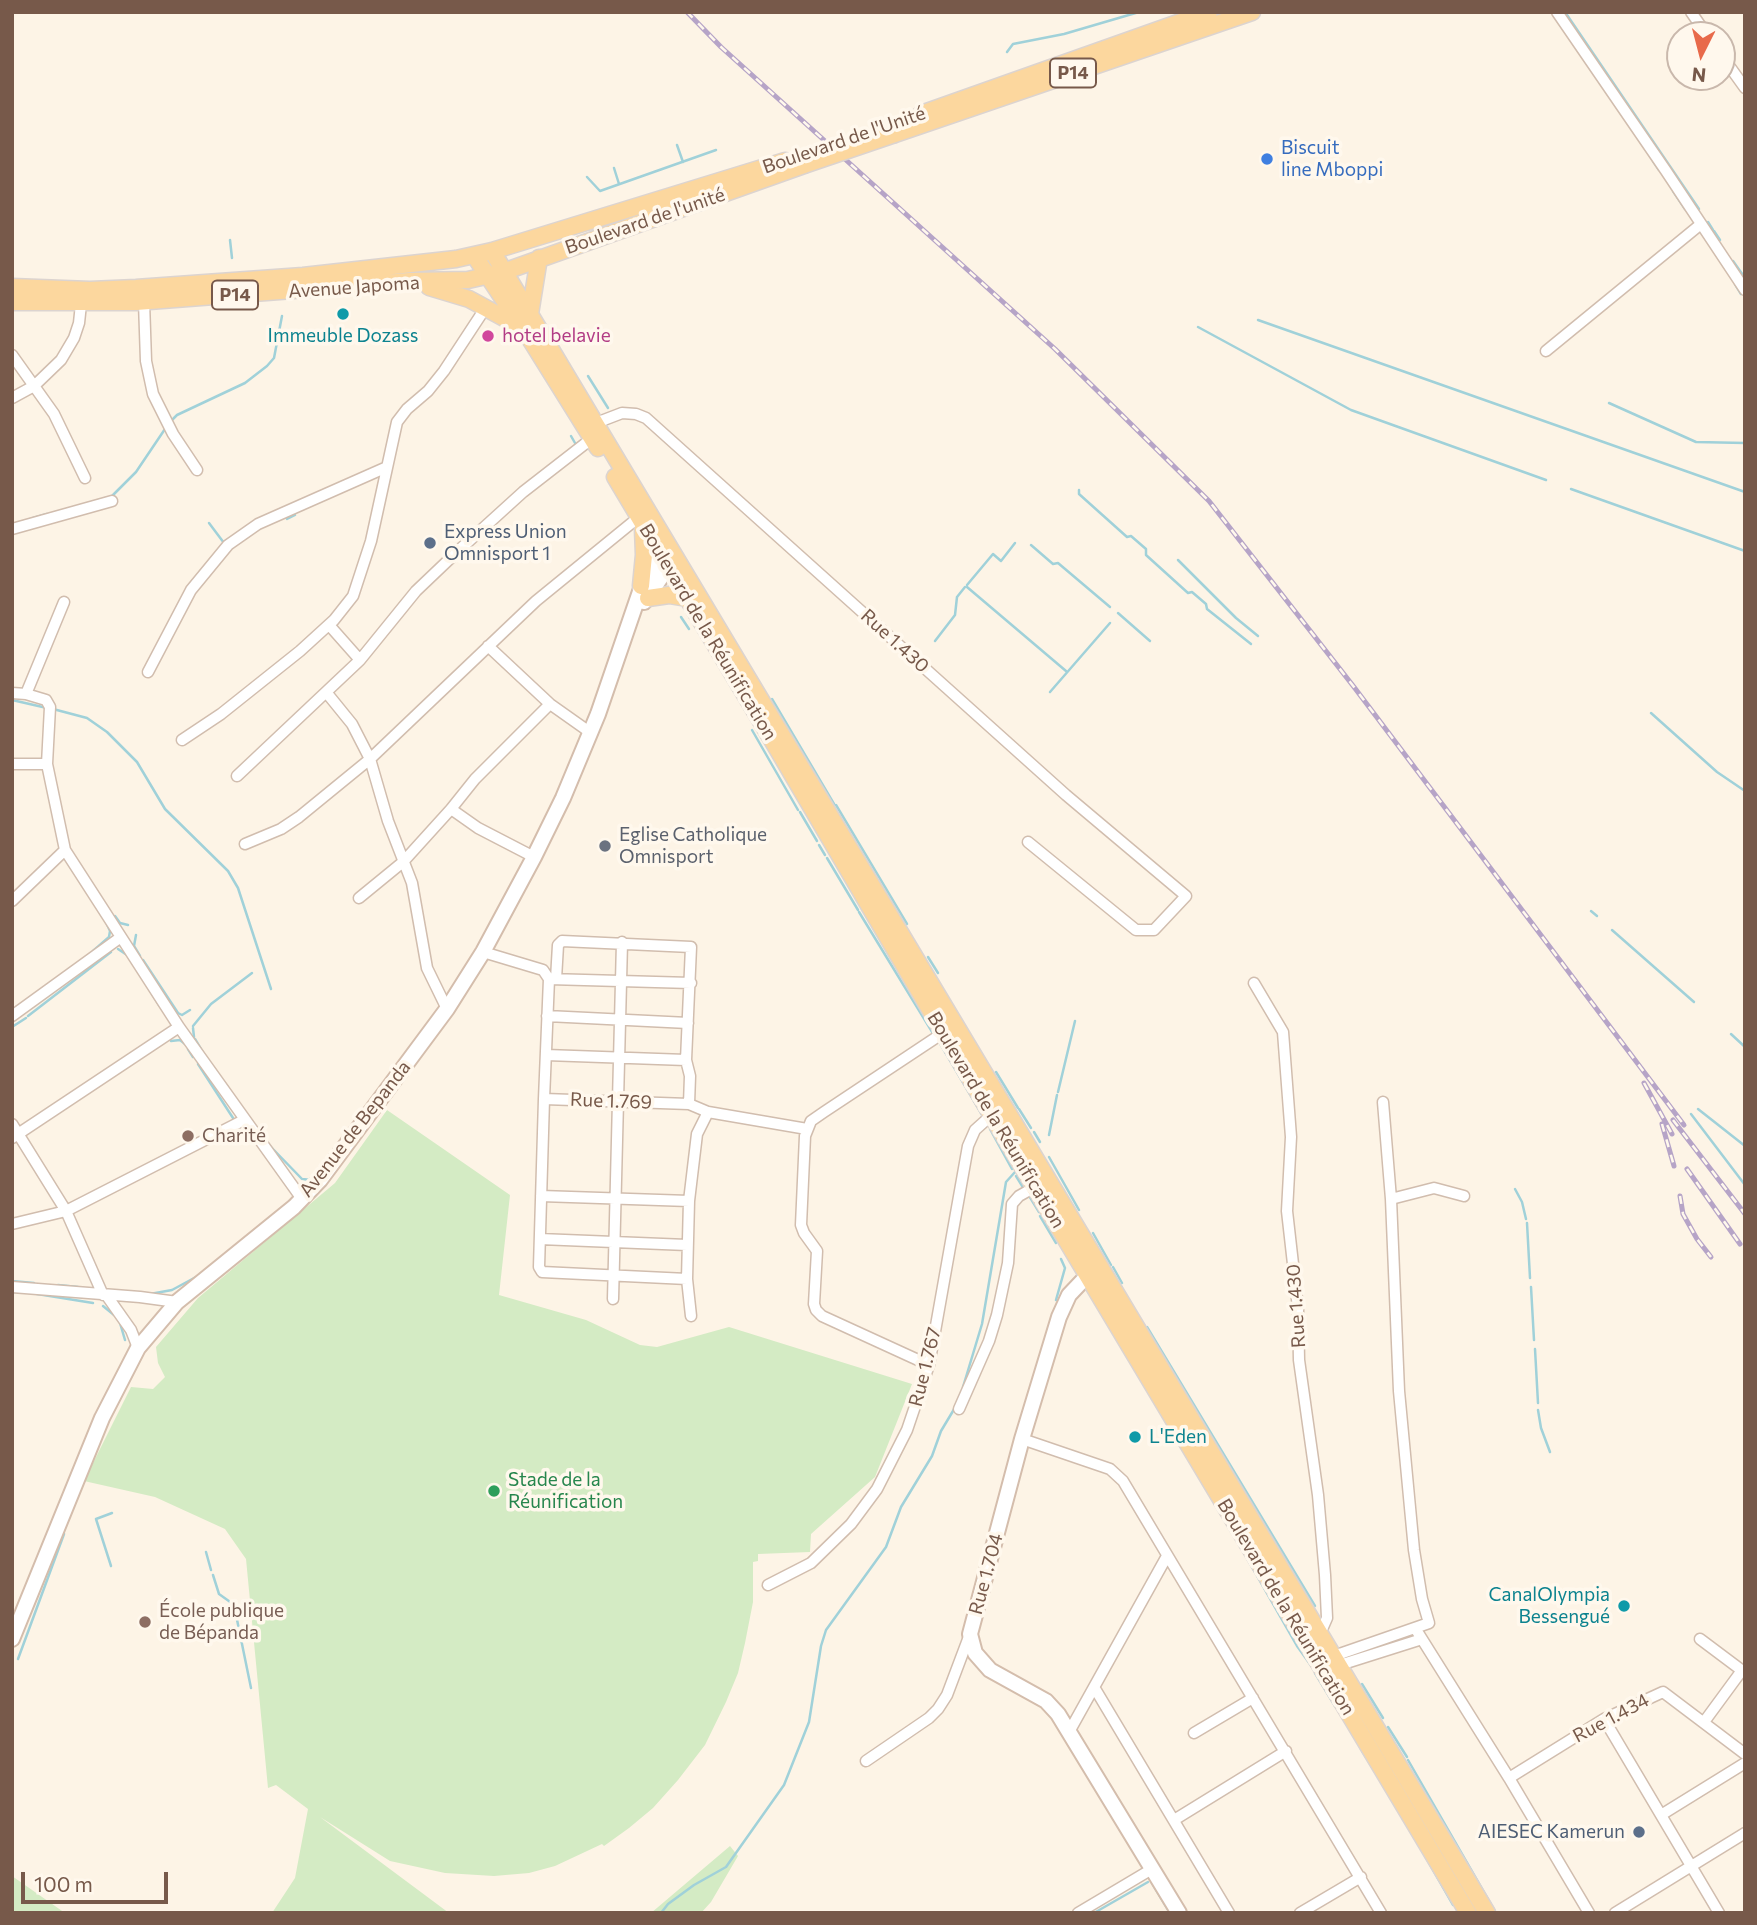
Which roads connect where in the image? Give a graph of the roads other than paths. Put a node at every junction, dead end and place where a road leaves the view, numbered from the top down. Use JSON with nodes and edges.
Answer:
{"nodes":[{"id":1,"x":1209,"y":12,"type":"edge"},
{"id":2,"x":1252,"y":12,"type":"edge"},
{"id":3,"x":1557,"y":12,"type":"edge"},
{"id":4,"x":892,"y":130,"type":"junction"},
{"id":5,"x":802,"y":161,"type":"junction"},
{"id":6,"x":1701,"y":224,"type":"junction"},
{"id":7,"x":492,"y":251,"type":"junction"},
{"id":8,"x":474,"y":256,"type":"junction"},
{"id":9,"x":539,"y":258,"type":"junction"},
{"id":10,"x":503,"y":272,"type":"junction"},
{"id":11,"x":486,"y":277,"type":"junction"},
{"id":12,"x":411,"y":281,"type":"junction"},
{"id":13,"x":303,"y":283,"type":"junction"},
{"id":14,"x":12,"y":287,"type":"edge"},
{"id":15,"x":1745,"y":290,"type":"edge"},
{"id":16,"x":12,"y":302,"type":"edge"},
{"id":17,"x":144,"y":302,"type":"junction"},
{"id":18,"x":81,"y":304,"type":"junction"},
{"id":19,"x":486,"y":307,"type":"junction"},
{"id":20,"x":526,"y":321,"type":"junction"},
{"id":21,"x":1546,"y":351,"type":"dead end"},
{"id":22,"x":12,"y":355,"type":"edge"},
{"id":23,"x":34,"y":386,"type":"junction"},
{"id":24,"x":12,"y":398,"type":"edge"},
{"id":25,"x":596,"y":431,"type":"junction"},
{"id":26,"x":387,"y":467,"type":"junction"},
{"id":27,"x":197,"y":470,"type":"dead end"},
{"id":28,"x":85,"y":478,"type":"dead end"},
{"id":29,"x":112,"y":501,"type":"dead end"},
{"id":30,"x":641,"y":521,"type":"junction"},
{"id":31,"x":12,"y":529,"type":"edge"},
{"id":32,"x":670,"y":558,"type":"junction"},
{"id":33,"x":645,"y":592,"type":"junction"},
{"id":34,"x":687,"y":598,"type":"junction"},
{"id":35,"x":64,"y":602,"type":"dead end"},
{"id":36,"x":329,"y":625,"type":"junction"},
{"id":37,"x":488,"y":646,"type":"junction"},
{"id":38,"x":360,"y":660,"type":"junction"},
{"id":39,"x":148,"y":672,"type":"dead end"},
{"id":40,"x":326,"y":692,"type":"junction"},
{"id":41,"x":12,"y":693,"type":"edge"},
{"id":42,"x":26,"y":694,"type":"junction"},
{"id":43,"x":550,"y":704,"type":"junction"},
{"id":44,"x":591,"y":733,"type":"junction"},
{"id":45,"x":182,"y":740,"type":"dead end"},
{"id":46,"x":370,"y":759,"type":"junction"},
{"id":47,"x":12,"y":764,"type":"edge"},
{"id":48,"x":47,"y":764,"type":"junction"},
{"id":49,"x":237,"y":776,"type":"dead end"},
{"id":50,"x":451,"y":809,"type":"junction"},
{"id":51,"x":1028,"y":842,"type":"dead end"},
{"id":52,"x":245,"y":844,"type":"dead end"},
{"id":53,"x":65,"y":849,"type":"junction"},
{"id":54,"x":534,"y":858,"type":"junction"},
{"id":55,"x":403,"y":862,"type":"junction"},
{"id":56,"x":359,"y":898,"type":"dead end"},
{"id":57,"x":12,"y":901,"type":"edge"},
{"id":58,"x":121,"y":937,"type":"junction"},
{"id":59,"x":622,"y":942,"type":"junction"},
{"id":60,"x":483,"y":952,"type":"junction"},
{"id":61,"x":552,"y":979,"type":"junction"},
{"id":62,"x":621,"y":979,"type":"junction"},
{"id":63,"x":691,"y":983,"type":"junction"},
{"id":64,"x":1254,"y":983,"type":"dead end"},
{"id":65,"x":447,"y":1009,"type":"junction"},
{"id":66,"x":12,"y":1016,"type":"edge"},
{"id":67,"x":547,"y":1016,"type":"junction"},
{"id":68,"x":620,"y":1019,"type":"junction"},
{"id":69,"x":688,"y":1023,"type":"junction"},
{"id":70,"x":179,"y":1027,"type":"junction"},
{"id":71,"x":949,"y":1029,"type":"junction"},
{"id":72,"x":546,"y":1055,"type":"junction"},
{"id":73,"x":620,"y":1057,"type":"junction"},
{"id":74,"x":686,"y":1059,"type":"junction"},
{"id":75,"x":544,"y":1099,"type":"junction"},
{"id":76,"x":619,"y":1101,"type":"junction"},
{"id":77,"x":1383,"y":1102,"type":"dead end"},
{"id":78,"x":689,"y":1104,"type":"junction"},
{"id":79,"x":998,"y":1110,"type":"junction"},
{"id":80,"x":708,"y":1112,"type":"junction"},
{"id":81,"x":244,"y":1120,"type":"junction"},
{"id":82,"x":12,"y":1124,"type":"edge"},
{"id":83,"x":807,"y":1129,"type":"junction"},
{"id":84,"x":15,"y":1136,"type":"edge"},
{"id":85,"x":1035,"y":1187,"type":"junction"},
{"id":86,"x":541,"y":1196,"type":"junction"},
{"id":87,"x":1464,"y":1196,"type":"dead end"},
{"id":88,"x":616,"y":1198,"type":"junction"},
{"id":89,"x":302,"y":1199,"type":"junction"},
{"id":90,"x":1391,"y":1199,"type":"junction"},
{"id":91,"x":689,"y":1201,"type":"junction"},
{"id":92,"x":66,"y":1211,"type":"junction"},
{"id":93,"x":12,"y":1224,"type":"edge"},
{"id":94,"x":540,"y":1239,"type":"junction"},
{"id":95,"x":615,"y":1241,"type":"junction"},
{"id":96,"x":687,"y":1245,"type":"junction"},
{"id":97,"x":1095,"y":1271,"type":"junction"},
{"id":98,"x":613,"y":1276,"type":"junction"},
{"id":99,"x":687,"y":1279,"type":"junction"},
{"id":100,"x":12,"y":1287,"type":"edge"},
{"id":101,"x":105,"y":1295,"type":"junction"},
{"id":102,"x":613,"y":1299,"type":"dead end"},
{"id":103,"x":177,"y":1302,"type":"junction"},
{"id":104,"x":691,"y":1316,"type":"dead end"},
{"id":105,"x":138,"y":1348,"type":"junction"},
{"id":106,"x":929,"y":1365,"type":"junction"},
{"id":107,"x":958,"y":1409,"type":"dead end"},
{"id":108,"x":1022,"y":1440,"type":"junction"},
{"id":109,"x":1167,"y":1556,"type":"junction"},
{"id":110,"x":768,"y":1585,"type":"dead end"},
{"id":111,"x":1415,"y":1628,"type":"junction"},
{"id":112,"x":970,"y":1634,"type":"junction"},
{"id":113,"x":1320,"y":1634,"type":"junction"},
{"id":114,"x":12,"y":1639,"type":"edge"},
{"id":115,"x":1422,"y":1639,"type":"junction"},
{"id":116,"x":1700,"y":1639,"type":"dead end"},
{"id":117,"x":1329,"y":1663,"type":"junction"},
{"id":118,"x":1094,"y":1687,"type":"junction"},
{"id":119,"x":1253,"y":1698,"type":"junction"},
{"id":120,"x":1604,"y":1719,"type":"junction"},
{"id":121,"x":1703,"y":1722,"type":"junction"},
{"id":122,"x":1069,"y":1732,"type":"junction"},
{"id":123,"x":1194,"y":1733,"type":"dead end"},
{"id":124,"x":1286,"y":1751,"type":"junction"},
{"id":125,"x":1745,"y":1754,"type":"edge"},
{"id":126,"x":866,"y":1760,"type":"dead end"},
{"id":127,"x":1745,"y":1763,"type":"edge"},
{"id":128,"x":1509,"y":1777,"type":"junction"},
{"id":129,"x":1661,"y":1815,"type":"junction"},
{"id":130,"x":1174,"y":1820,"type":"junction"},
{"id":131,"x":1745,"y":1833,"type":"edge"},
{"id":132,"x":1691,"y":1865,"type":"junction"},
{"id":133,"x":1152,"y":1869,"type":"junction"},
{"id":134,"x":1361,"y":1877,"type":"junction"},
{"id":135,"x":1078,"y":1913,"type":"edge"},
{"id":136,"x":1178,"y":1913,"type":"edge"},
{"id":137,"x":1229,"y":1913,"type":"edge"},
{"id":138,"x":1300,"y":1913,"type":"edge"},
{"id":139,"x":1381,"y":1913,"type":"edge"},
{"id":140,"x":1468,"y":1913,"type":"edge"},
{"id":141,"x":1487,"y":1913,"type":"edge"},
{"id":142,"x":1588,"y":1913,"type":"edge"},
{"id":143,"x":1615,"y":1913,"type":"edge"},
{"id":144,"x":1719,"y":1913,"type":"edge"}],
"edges":[{"from":1,"to":4,"type":"main road","name":"Boulevard de l'Unité","number":"P14"},
{"from":2,"to":4,"type":"main road","name":"Boulevard de l'Unité","number":"P14"},
{"from":3,"to":6,"type":"street"},
{"from":4,"to":5,"type":"main road","name":"Boulevard de l'Unité","number":"P14","bridge":true},
{"from":5,"to":7,"type":"main road","name":"Boulevard de l'Unité","number":"P14"},
{"from":5,"to":9,"type":"main road","name":"Boulevard de l'unité","number":"P14"},
{"from":6,"to":15,"type":"street"},
{"from":6,"to":21,"type":"street"},
{"from":7,"to":8,"type":"main road","name":"Boulevard de l'Unité","number":"P14"},
{"from":7,"to":10,"type":"main road"},
{"from":8,"to":11,"type":"main road"},
{"from":8,"to":13,"type":"main road","name":"Avenue Japoma","number":"P14"},
{"from":9,"to":10,"type":"main road","name":"Boulevard de l'unité","number":"P14"},
{"from":9,"to":20,"type":"main road"},
{"from":10,"to":11,"type":"main road","name":"Boulevard de l'unité","number":"P14"},
{"from":10,"to":20,"type":"main road"},
{"from":11,"to":12,"type":"main road","name":"Avenue Japoma","number":"P14"},
{"from":11,"to":20,"type":"main road"},
{"from":12,"to":13,"type":"main road","name":"Avenue Japoma","number":"P14"},
{"from":12,"to":19,"type":"main road"},
{"from":13,"to":14,"type":"main road","name":"Avenue Japoma","number":"P14"},
{"from":13,"to":17,"type":"main road","name":"Avenue Japoma","number":"P14"},
{"from":16,"to":18,"type":"main road","name":"Avenue Japoma","number":"P14"},
{"from":17,"to":18,"type":"main road","name":"Avenue Japoma","number":"P14"},
{"from":17,"to":27,"type":"street"},
{"from":18,"to":23,"type":"street"},
{"from":19,"to":20,"type":"main road"},
{"from":19,"to":26,"type":"street"},
{"from":20,"to":25,"type":"main road","name":"Boulevard de la Réunification"},
{"from":22,"to":23,"type":"street"},
{"from":23,"to":24,"type":"street"},
{"from":23,"to":28,"type":"street"},
{"from":25,"to":30,"type":"main road","name":"Boulevard de la Réunification"},
{"from":25,"to":32,"type":"main road"},
{"from":25,"to":38,"type":"street"},
{"from":25,"to":51,"type":"street","name":"Rue 1.430"},
{"from":26,"to":36,"type":"street"},
{"from":26,"to":39,"type":"street"},
{"from":29,"to":31,"type":"street"},
{"from":30,"to":32,"type":"main road","name":"Boulevard de la Réunification"},
{"from":30,"to":33,"type":"main road"},
{"from":30,"to":37,"type":"street"},
{"from":32,"to":33,"type":"main road","name":"Avenue de Bepanda"},
{"from":32,"to":34,"type":"main road","name":"Boulevard de la Réunification"},
{"from":32,"to":71,"type":"main road"},
{"from":33,"to":34,"type":"main road"},
{"from":33,"to":44,"type":"main road","name":"Avenue de Bepanda"},
{"from":34,"to":71,"type":"main road","name":"Boulevard de la Réunification"},
{"from":35,"to":42,"type":"street"},
{"from":36,"to":38,"type":"street"},
{"from":36,"to":45,"type":"street"},
{"from":37,"to":43,"type":"street"},
{"from":37,"to":46,"type":"street"},
{"from":38,"to":40,"type":"street"},
{"from":40,"to":46,"type":"street"},
{"from":40,"to":49,"type":"street"},
{"from":41,"to":42,"type":"street"},
{"from":42,"to":48,"type":"street"},
{"from":43,"to":44,"type":"street"},
{"from":43,"to":50,"type":"street"},
{"from":44,"to":54,"type":"main road","name":"Avenue de Bepanda"},
{"from":46,"to":52,"type":"street"},
{"from":46,"to":55,"type":"street"},
{"from":47,"to":48,"type":"street"},
{"from":48,"to":53,"type":"street"},
{"from":50,"to":54,"type":"street"},
{"from":50,"to":55,"type":"street"},
{"from":53,"to":57,"type":"street"},
{"from":53,"to":58,"type":"street"},
{"from":54,"to":60,"type":"main road","name":"Avenue de Bepanda"},
{"from":55,"to":56,"type":"street"},
{"from":55,"to":65,"type":"street"},
{"from":58,"to":66,"type":"street"},
{"from":58,"to":70,"type":"street"},
{"from":59,"to":61,"type":"street"},
{"from":59,"to":62,"type":"street"},
{"from":59,"to":63,"type":"street"},
{"from":60,"to":61,"type":"street"},
{"from":60,"to":65,"type":"main road","name":"Avenue de Bepanda"},
{"from":61,"to":62,"type":"street"},
{"from":61,"to":67,"type":"street"},
{"from":62,"to":63,"type":"street"},
{"from":62,"to":68,"type":"street"},
{"from":63,"to":69,"type":"street"},
{"from":64,"to":113,"type":"street","name":"Rue 1.430"},
{"from":65,"to":89,"type":"main road","name":"Avenue de Bepanda"},
{"from":67,"to":68,"type":"street"},
{"from":67,"to":72,"type":"street"},
{"from":68,"to":69,"type":"street"},
{"from":68,"to":73,"type":"street"},
{"from":69,"to":74,"type":"street"},
{"from":70,"to":81,"type":"street"},
{"from":70,"to":84,"type":"street"},
{"from":71,"to":79,"type":"main road","name":"Boulevard de la Réunification"},
{"from":71,"to":83,"type":"street"},
{"from":72,"to":73,"type":"street"},
{"from":72,"to":75,"type":"street"},
{"from":73,"to":74,"type":"street"},
{"from":73,"to":76,"type":"street"},
{"from":74,"to":78,"type":"street"},
{"from":75,"to":76,"type":"street","name":"Rue 1.769"},
{"from":75,"to":86,"type":"street","name":"Rue 1.769"},
{"from":76,"to":78,"type":"street","name":"Rue 1.769"},
{"from":76,"to":88,"type":"street"},
{"from":77,"to":90,"type":"street"},
{"from":78,"to":80,"type":"street","name":"Rue 1.769"},
{"from":79,"to":85,"type":"main road","name":"Boulevard de la Réunification"},
{"from":79,"to":97,"type":"main road"},
{"from":79,"to":106,"type":"street","name":"Rue 1.767"},
{"from":80,"to":83,"type":"street","name":"Rue 1.769"},
{"from":80,"to":91,"type":"street"},
{"from":81,"to":89,"type":"street"},
{"from":81,"to":92,"type":"street"},
{"from":82,"to":84,"type":"street"},
{"from":83,"to":106,"type":"street"},
{"from":84,"to":92,"type":"street"},
{"from":85,"to":97,"type":"main road","name":"Boulevard de la Réunification"},
{"from":85,"to":107,"type":"street"},
{"from":86,"to":88,"type":"street"},
{"from":86,"to":94,"type":"street","name":"Rue 1.769"},
{"from":87,"to":90,"type":"street"},
{"from":88,"to":91,"type":"street"},
{"from":88,"to":95,"type":"street"},
{"from":89,"to":103,"type":"main road","name":"Avenue de Bepanda"},
{"from":90,"to":111,"type":"street"},
{"from":91,"to":96,"type":"street"},
{"from":92,"to":93,"type":"street"},
{"from":92,"to":101,"type":"street"},
{"from":94,"to":95,"type":"street"},
{"from":94,"to":98,"type":"street","name":"Rue 1.769"},
{"from":95,"to":96,"type":"street"},
{"from":95,"to":98,"type":"street"},
{"from":96,"to":99,"type":"street"},
{"from":97,"to":108,"type":"main road","name":"Rue 1.704"},
{"from":97,"to":113,"type":"main road"},
{"from":97,"to":117,"type":"main road","name":"Boulevard de la Réunification"},
{"from":98,"to":99,"type":"street"},
{"from":98,"to":102,"type":"street"},
{"from":99,"to":104,"type":"street"},
{"from":100,"to":101,"type":"street"},
{"from":101,"to":103,"type":"street"},
{"from":101,"to":105,"type":"street"},
{"from":103,"to":105,"type":"main road","name":"Avenue de Bepanda"},
{"from":105,"to":114,"type":"main road","name":"Avenue de Bepanda"},
{"from":106,"to":110,"type":"street","name":"Rue 1.767"},
{"from":108,"to":109,"type":"street"},
{"from":108,"to":112,"type":"main road","name":"Rue 1.704"},
{"from":109,"to":118,"type":"street"},
{"from":109,"to":119,"type":"street"},
{"from":111,"to":115,"type":"street"},
{"from":111,"to":117,"type":"street"},
{"from":112,"to":122,"type":"main road","name":"Rue 1.704"},
{"from":112,"to":126,"type":"street"},
{"from":113,"to":117,"type":"main road"},
{"from":115,"to":117,"type":"street"},
{"from":115,"to":128,"type":"street"},
{"from":116,"to":121,"type":"street"},
{"from":117,"to":140,"type":"main road","name":"Boulevard de la Réunification"},
{"from":117,"to":141,"type":"main road"},
{"from":118,"to":122,"type":"street"},
{"from":118,"to":130,"type":"street"},
{"from":119,"to":123,"type":"street"},
{"from":119,"to":124,"type":"street"},
{"from":120,"to":121,"type":"street","name":"Rue 1.434"},
{"from":120,"to":128,"type":"street","name":"Rue 1.434"},
{"from":120,"to":129,"type":"street"},
{"from":121,"to":125,"type":"street","name":"Rue 1.434"},
{"from":122,"to":133,"type":"main road","name":"Rue 1.704"},
{"from":124,"to":130,"type":"street"},
{"from":124,"to":134,"type":"street"},
{"from":127,"to":129,"type":"street"},
{"from":128,"to":142,"type":"street"},
{"from":129,"to":132,"type":"street"},
{"from":130,"to":137,"type":"street"},
{"from":131,"to":132,"type":"street"},
{"from":132,"to":143,"type":"street"},
{"from":132,"to":144,"type":"street"},
{"from":133,"to":135,"type":"street"},
{"from":133,"to":136,"type":"main road","name":"Rue 1.704"},
{"from":134,"to":138,"type":"street"},
{"from":134,"to":139,"type":"street"}]}
